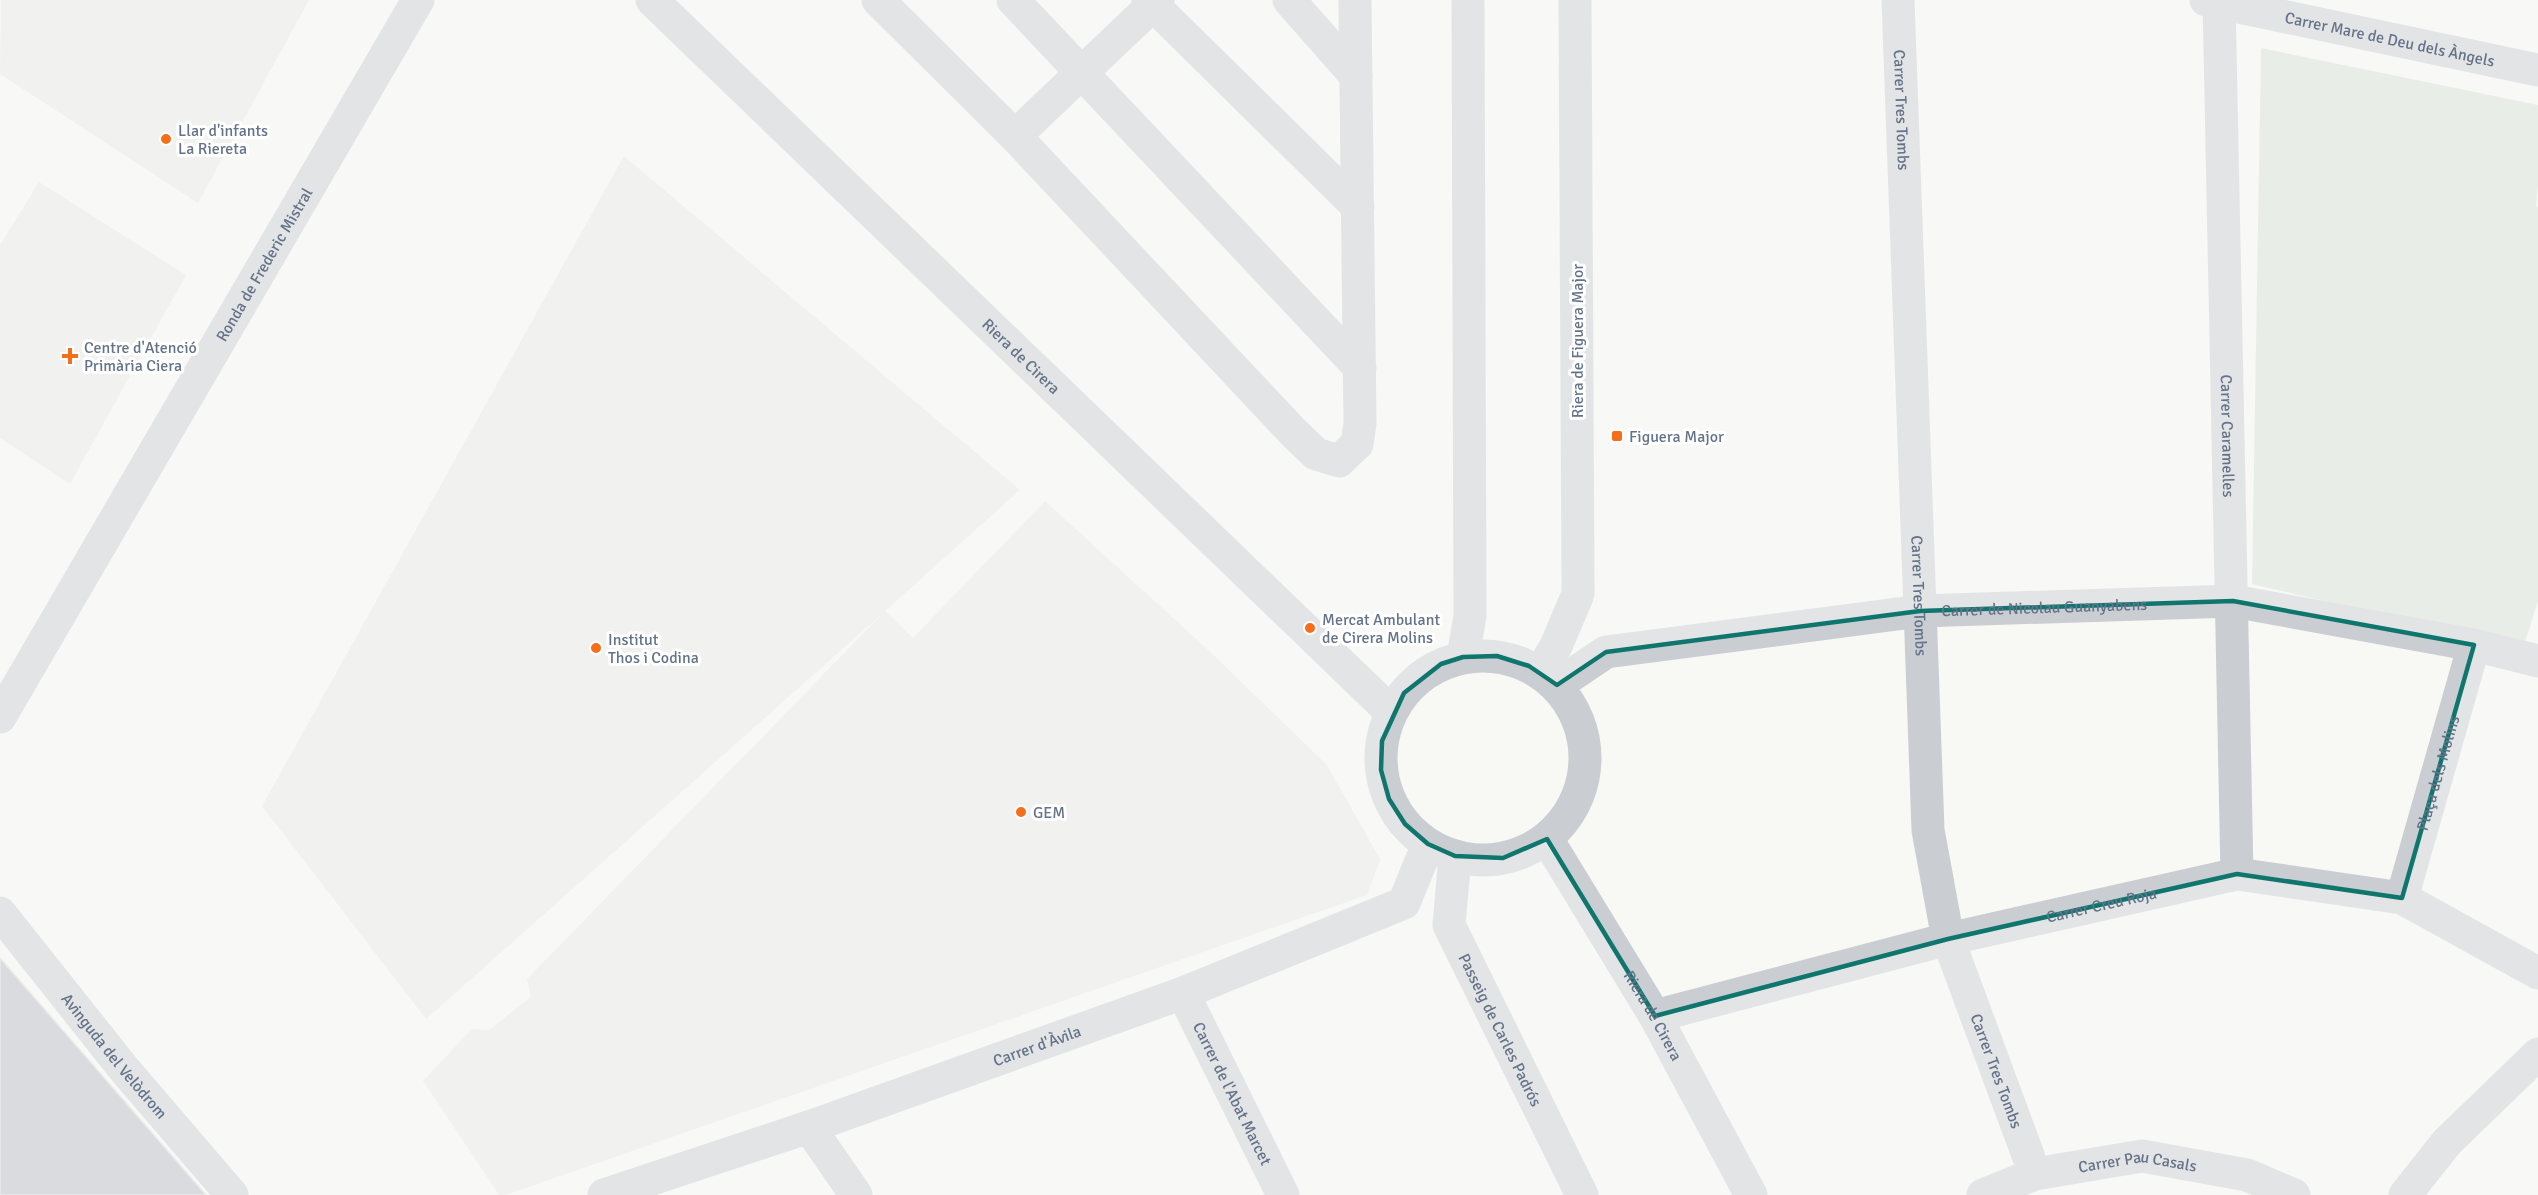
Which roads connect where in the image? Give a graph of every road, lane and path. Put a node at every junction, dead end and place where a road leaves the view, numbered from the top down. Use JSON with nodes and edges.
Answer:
{"nodes":[{"id":1,"x":418,"y":0,"type":"edge"},
{"id":2,"x":652,"y":0,"type":"edge"},
{"id":3,"x":878,"y":0,"type":"edge"},
{"id":4,"x":1012,"y":0,"type":"edge"},
{"id":5,"x":1288,"y":0,"type":"edge"},
{"id":6,"x":1355,"y":0,"type":"edge"},
{"id":7,"x":1468,"y":0,"type":"edge"},
{"id":8,"x":1575,"y":0,"type":"edge"},
{"id":9,"x":1898,"y":0,"type":"edge"},
{"id":10,"x":2215,"y":1,"type":"edge"},
{"id":11,"x":1153,"y":2,"type":"edge"},
{"id":12,"x":2538,"y":70,"type":"edge"},
{"id":13,"x":1081,"y":75,"type":"junction"},
{"id":14,"x":1356,"y":76,"type":"junction"},
{"id":15,"x":1015,"y":136,"type":"junction"},
{"id":16,"x":1358,"y":207,"type":"junction"},
{"id":17,"x":1360,"y":368,"type":"junction"},
{"id":18,"x":2233,"y":601,"type":"junction"},
{"id":19,"x":1920,"y":611,"type":"junction"},
{"id":20,"x":2474,"y":645,"type":"junction"},
{"id":21,"x":1463,"y":657,"type":"junction"},
{"id":22,"x":2538,"y":661,"type":"edge"},
{"id":23,"x":1549,"y":679,"type":"junction"},
{"id":24,"x":1391,"y":712,"type":"junction"},
{"id":25,"x":0,"y":717,"type":"edge"},
{"id":26,"x":1547,"y":839,"type":"junction"},
{"id":27,"x":1442,"y":850,"type":"junction"},
{"id":28,"x":2237,"y":874,"type":"junction"},
{"id":29,"x":2402,"y":898,"type":"junction"},
{"id":30,"x":0,"y":913,"type":"edge"},
{"id":31,"x":1948,"y":939,"type":"junction"},
{"id":32,"x":2538,"y":973,"type":"edge"},
{"id":33,"x":1183,"y":993,"type":"junction"},
{"id":34,"x":1654,"y":1016,"type":"junction"},
{"id":35,"x":2538,"y":1054,"type":"edge"},
{"id":36,"x":809,"y":1127,"type":"junction"},
{"id":37,"x":2035,"y":1174,"type":"junction"},
{"id":38,"x":231,"y":1195,"type":"edge"},
{"id":39,"x":604,"y":1195,"type":"edge"},
{"id":40,"x":856,"y":1195,"type":"edge"},
{"id":41,"x":1283,"y":1195,"type":"edge"},
{"id":42,"x":1582,"y":1195,"type":"edge"},
{"id":43,"x":1751,"y":1195,"type":"edge"},
{"id":44,"x":1983,"y":1195,"type":"edge"},
{"id":45,"x":2294,"y":1195,"type":"edge"},
{"id":46,"x":2405,"y":1195,"type":"edge"}],
"edges":[{"from":1,"to":25,"type":"street","name":"Ronda de Frederic Mistral"},
{"from":2,"to":24,"type":"street","name":"Riera de Cirera"},
{"from":3,"to":15,"type":"street"},
{"from":4,"to":13,"type":"street"},
{"from":5,"to":14,"type":"street"},
{"from":6,"to":14,"type":"street"},
{"from":7,"to":21,"type":"street"},
{"from":8,"to":23,"type":"street","name":"Riera de Figuera Major"},
{"from":9,"to":19,"type":"street","name":"Carrer Tres Tombs"},
{"from":10,"to":12,"type":"street","name":"Carrer Mare de Deu dels Àngels"},
{"from":10,"to":18,"type":"street","name":"Carrer Caramelles"},
{"from":11,"to":13,"type":"street"},
{"from":11,"to":16,"type":"street"},
{"from":13,"to":15,"type":"street"},
{"from":13,"to":17,"type":"street"},
{"from":14,"to":16,"type":"street"},
{"from":15,"to":17,"type":"street"},
{"from":16,"to":17,"type":"street"},
{"from":18,"to":19,"type":"street","name":"Carrer de Nicolau Guanyabens"},
{"from":18,"to":20,"type":"street","name":"Carrer de Nicolau Guanyabens"},
{"from":18,"to":28,"type":"street","name":"Carrer Caramelles"},
{"from":19,"to":23,"type":"street","name":"Carrer de Nicolau Guanyabens"},
{"from":19,"to":31,"type":"street","name":"Carrer Tres Tombs"},
{"from":20,"to":22,"type":"street","name":"Carrer de Nicolau Guanyabens"},
{"from":20,"to":29,"type":"street","name":"Plaça dels Molins"},
{"from":21,"to":23,"type":"street"},
{"from":21,"to":24,"type":"street"},
{"from":23,"to":26,"type":"street"},
{"from":24,"to":27,"type":"street"},
{"from":26,"to":27,"type":"street"},
{"from":26,"to":34,"type":"street","name":"Riera de Cirera"},
{"from":27,"to":33,"type":"street","name":"Carrer d'Àvila"},
{"from":27,"to":42,"type":"street","name":"Passeig de Carles Padrós"},
{"from":28,"to":29,"type":"street","name":"Carrer Creu Roja"},
{"from":28,"to":31,"type":"street","name":"Carrer Creu Roja"},
{"from":29,"to":32,"type":"street","name":"Carrer Creu Roja"},
{"from":30,"to":38,"type":"street","name":"Avinguda del Velòdrom"},
{"from":31,"to":34,"type":"street","name":"Carrer Creu Roja"},
{"from":31,"to":37,"type":"street","name":"Carrer Tres Tombs"},
{"from":33,"to":36,"type":"street","name":"Carrer d'Àvila"},
{"from":33,"to":41,"type":"street","name":"Carrer de l'Abat Marcet"},
{"from":34,"to":43,"type":"street","name":"Riera de Cirera"},
{"from":35,"to":46,"type":"street"},
{"from":36,"to":39,"type":"street","name":"Carrer d'Àvila"},
{"from":36,"to":40,"type":"street"},
{"from":37,"to":44,"type":"street","name":"Carrer Pau Casals"},
{"from":37,"to":45,"type":"street","name":"Carrer Pau Casals"}]}
